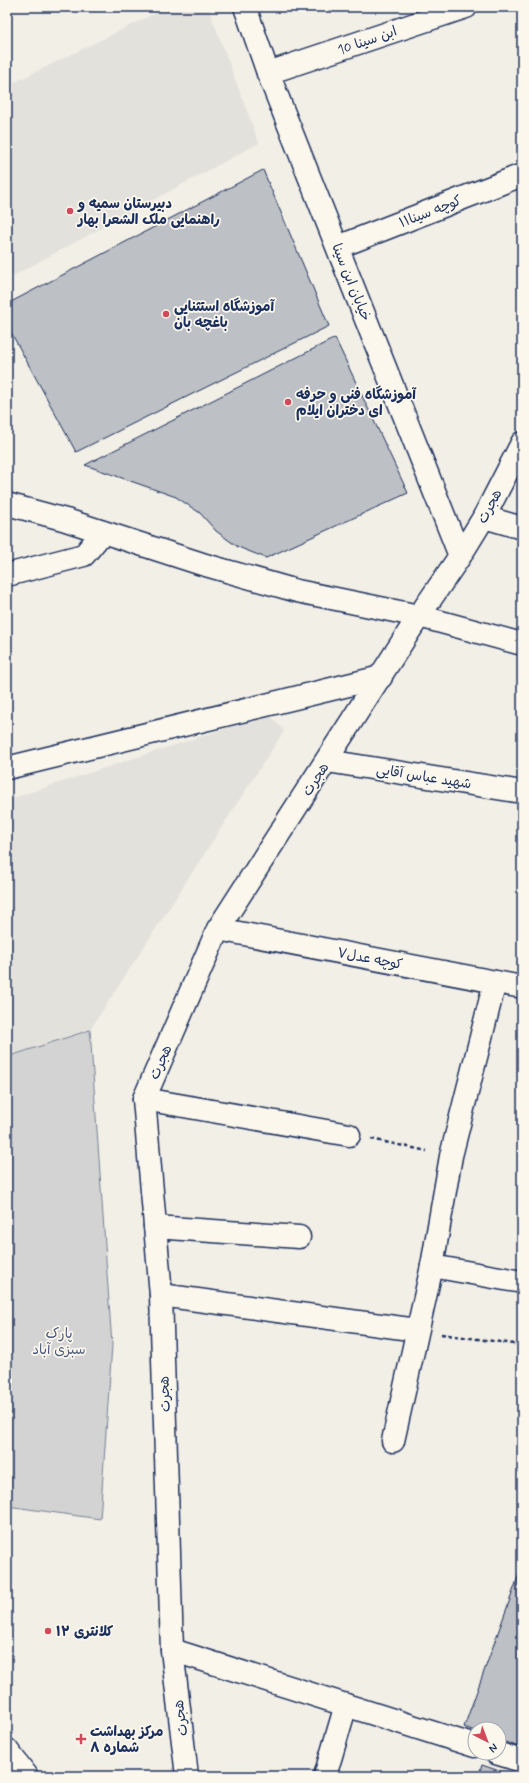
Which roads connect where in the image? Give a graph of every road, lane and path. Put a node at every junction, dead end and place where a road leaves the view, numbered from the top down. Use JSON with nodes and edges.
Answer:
{"nodes":[{"id":1,"x":245,"y":7,"type":"edge"},
{"id":2,"x":466,"y":7,"type":"edge"},
{"id":3,"x":268,"y":73,"type":"junction"},
{"id":4,"x":522,"y":175,"type":"edge"},
{"id":5,"x":338,"y":247,"type":"junction"},
{"id":6,"x":522,"y":443,"type":"edge"},
{"id":7,"x":7,"y":504,"type":"edge"},
{"id":8,"x":484,"y":516,"type":"junction"},
{"id":9,"x":522,"y":528,"type":"edge"},
{"id":10,"x":103,"y":532,"type":"junction"},
{"id":11,"x":460,"y":556,"type":"junction"},
{"id":12,"x":7,"y":575,"type":"edge"},
{"id":13,"x":419,"y":616,"type":"junction"},
{"id":14,"x":522,"y":644,"type":"edge"},
{"id":15,"x":381,"y":677,"type":"junction"},
{"id":16,"x":327,"y":761,"type":"junction"},
{"id":17,"x":7,"y":768,"type":"edge"},
{"id":18,"x":522,"y":792,"type":"edge"},
{"id":19,"x":218,"y":929,"type":"junction"},
{"id":20,"x":495,"y":982,"type":"junction"},
{"id":21,"x":522,"y":987,"type":"edge"},
{"id":22,"x":144,"y":1099,"type":"junction"},
{"id":23,"x":349,"y":1135,"type":"joint"},
{"id":24,"x":451,"y":1156,"type":"junction"},
{"id":25,"x":155,"y":1227,"type":"junction"},
{"id":26,"x":299,"y":1237,"type":"dead end"},
{"id":27,"x":432,"y":1266,"type":"junction"},
{"id":28,"x":522,"y":1282,"type":"edge"},
{"id":29,"x":161,"y":1295,"type":"junction"},
{"id":30,"x":417,"y":1330,"type":"junction"},
{"id":31,"x":522,"y":1345,"type":"edge"},
{"id":32,"x":392,"y":1441,"type":"dead end"},
{"id":33,"x":172,"y":1650,"type":"junction"},
{"id":34,"x":346,"y":1705,"type":"junction"},
{"id":35,"x":467,"y":1743,"type":"edge"},
{"id":36,"x":7,"y":1750,"type":"edge"},
{"id":37,"x":507,"y":1756,"type":"edge"},
{"id":38,"x":522,"y":1761,"type":"edge"},
{"id":39,"x":27,"y":1776,"type":"edge"},
{"id":40,"x":188,"y":1776,"type":"edge"},
{"id":41,"x":326,"y":1776,"type":"edge"}],
"edges":[{"from":1,"to":3,"type":"street","name":"خیابان ابن سینا"},
{"from":2,"to":3,"type":"street","name":"ابن سینا 10"},
{"from":3,"to":5,"type":"street","name":"خیابان ابن سینا"},
{"from":4,"to":5,"type":"street","name":"کوچه سینا۱۱"},
{"from":5,"to":11,"type":"street","name":"خیابان ابن سینا"},
{"from":6,"to":8,"type":"street","name":"هجرت"},
{"from":7,"to":10,"type":"street"},
{"from":8,"to":9,"type":"street"},
{"from":8,"to":11,"type":"street","name":"هجرت"},
{"from":10,"to":12,"type":"street"},
{"from":10,"to":13,"type":"street"},
{"from":11,"to":13,"type":"street","name":"هجرت"},
{"from":13,"to":14,"type":"street"},
{"from":13,"to":15,"type":"street","name":"هجرت"},
{"from":15,"to":16,"type":"street","name":"هجرت"},
{"from":15,"to":17,"type":"street"},
{"from":16,"to":18,"type":"street","name":"شهید عباس آقایی"},
{"from":16,"to":19,"type":"street","name":"هجرت"},
{"from":19,"to":20,"type":"street","name":"کوچه عدل۷"},
{"from":19,"to":22,"type":"street","name":"هجرت"},
{"from":20,"to":21,"type":"street","name":"کوچه عدل۷"},
{"from":20,"to":24,"type":"street"},
{"from":22,"to":23,"type":"street"},
{"from":22,"to":25,"type":"street","name":"هجرت"},
{"from":23,"to":24,"type":"path"},
{"from":24,"to":27,"type":"street"},
{"from":25,"to":26,"type":"street"},
{"from":25,"to":29,"type":"street","name":"هجرت"},
{"from":27,"to":28,"type":"street"},
{"from":27,"to":30,"type":"street"},
{"from":29,"to":30,"type":"street"},
{"from":29,"to":33,"type":"street","name":"هجرت"},
{"from":30,"to":31,"type":"path"},
{"from":30,"to":32,"type":"street"},
{"from":33,"to":34,"type":"street"},
{"from":33,"to":40,"type":"street","name":"هجرت"},
{"from":34,"to":35,"type":"street"},
{"from":34,"to":41,"type":"street"},
{"from":36,"to":39,"type":"street"},
{"from":37,"to":38,"type":"street"}]}
